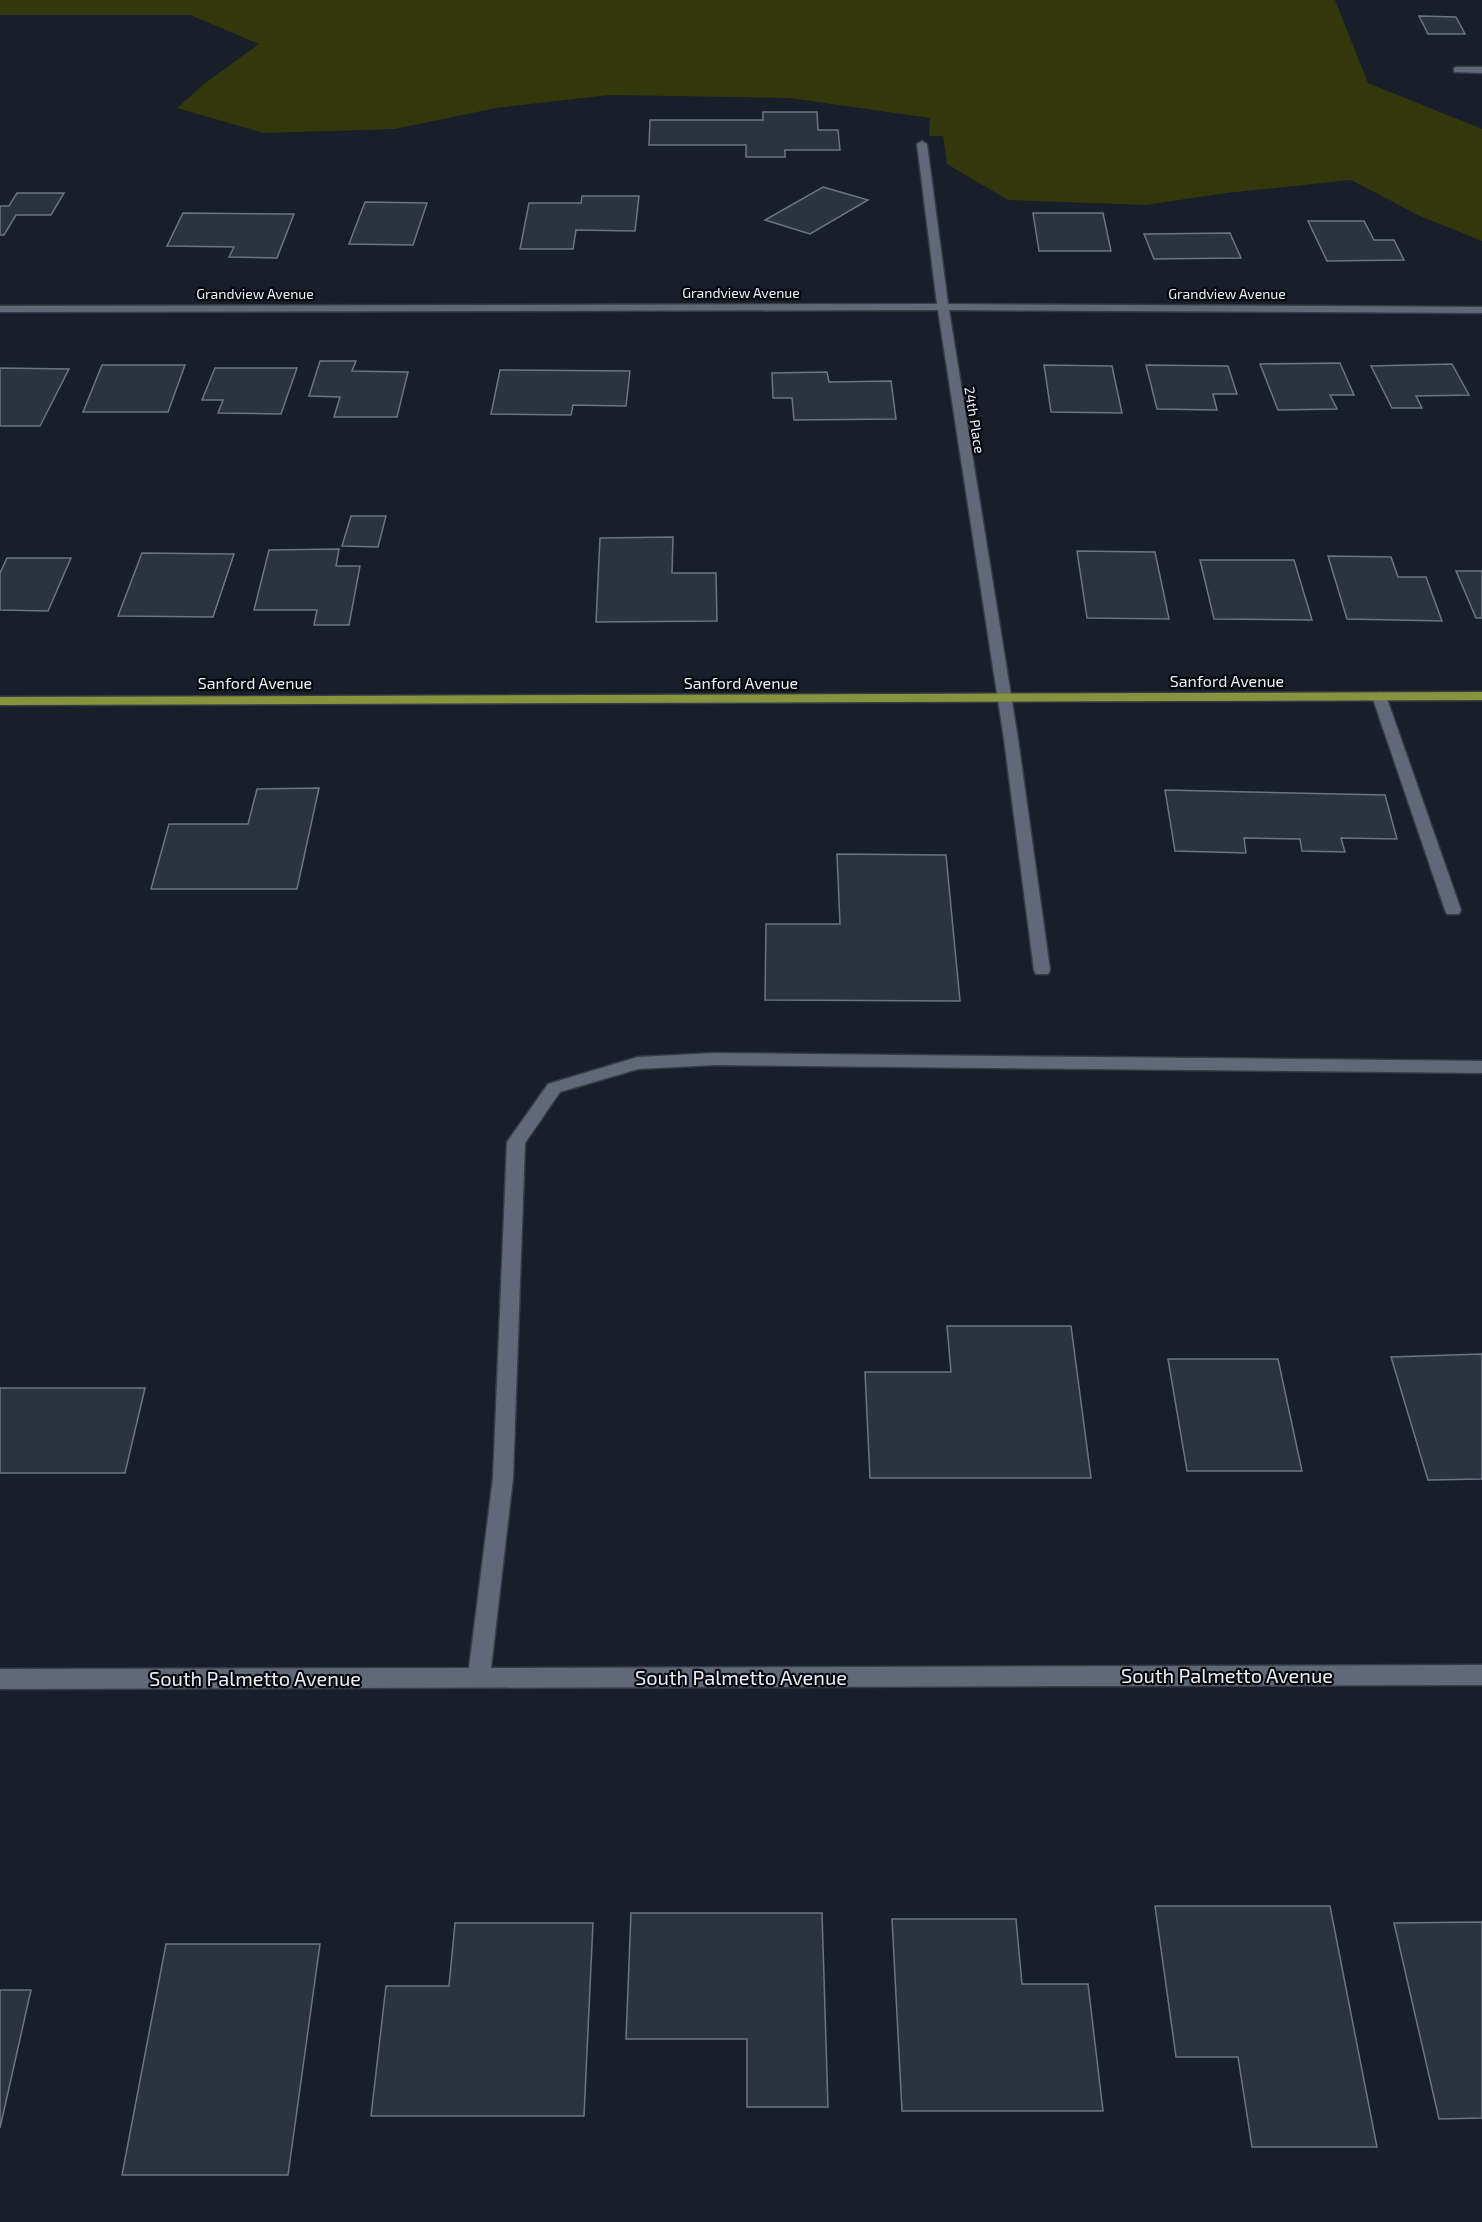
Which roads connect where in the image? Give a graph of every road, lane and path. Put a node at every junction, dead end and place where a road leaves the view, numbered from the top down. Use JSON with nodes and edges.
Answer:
{"nodes":[{"id":1,"x":1457,"y":70,"type":"dead end"},
{"id":2,"x":1482,"y":70,"type":"edge"},
{"id":3,"x":922,"y":144,"type":"dead end"},
{"id":4,"x":943,"y":307,"type":"junction"},
{"id":5,"x":0,"y":309,"type":"edge"},
{"id":6,"x":1482,"y":310,"type":"edge"},
{"id":7,"x":1379,"y":696,"type":"junction"},
{"id":8,"x":1482,"y":696,"type":"edge"},
{"id":9,"x":1003,"y":699,"type":"junction"},
{"id":10,"x":0,"y":701,"type":"edge"},
{"id":11,"x":1452,"y":910,"type":"dead end"},
{"id":12,"x":1042,"y":970,"type":"dead end"},
{"id":13,"x":1482,"y":1067,"type":"edge"},
{"id":14,"x":1482,"y":1675,"type":"edge"},
{"id":15,"x":479,"y":1678,"type":"junction"},
{"id":16,"x":0,"y":1679,"type":"edge"}],
"edges":[{"from":1,"to":2,"type":"street"},
{"from":3,"to":4,"type":"street","name":"24th Place"},
{"from":4,"to":5,"type":"street","name":"Grandview Avenue"},
{"from":4,"to":6,"type":"street","name":"Grandview Avenue"},
{"from":4,"to":9,"type":"street","name":"24th Place"},
{"from":7,"to":8,"type":"main road","name":"Sanford Avenue"},
{"from":7,"to":9,"type":"main road","name":"Sanford Avenue"},
{"from":7,"to":11,"type":"street"},
{"from":9,"to":10,"type":"main road","name":"Sanford Avenue"},
{"from":9,"to":12,"type":"street","name":"24th Place"},
{"from":13,"to":15,"type":"street"},
{"from":14,"to":15,"type":"street","name":"South Palmetto Avenue"},
{"from":15,"to":16,"type":"street","name":"South Palmetto Avenue"}]}
